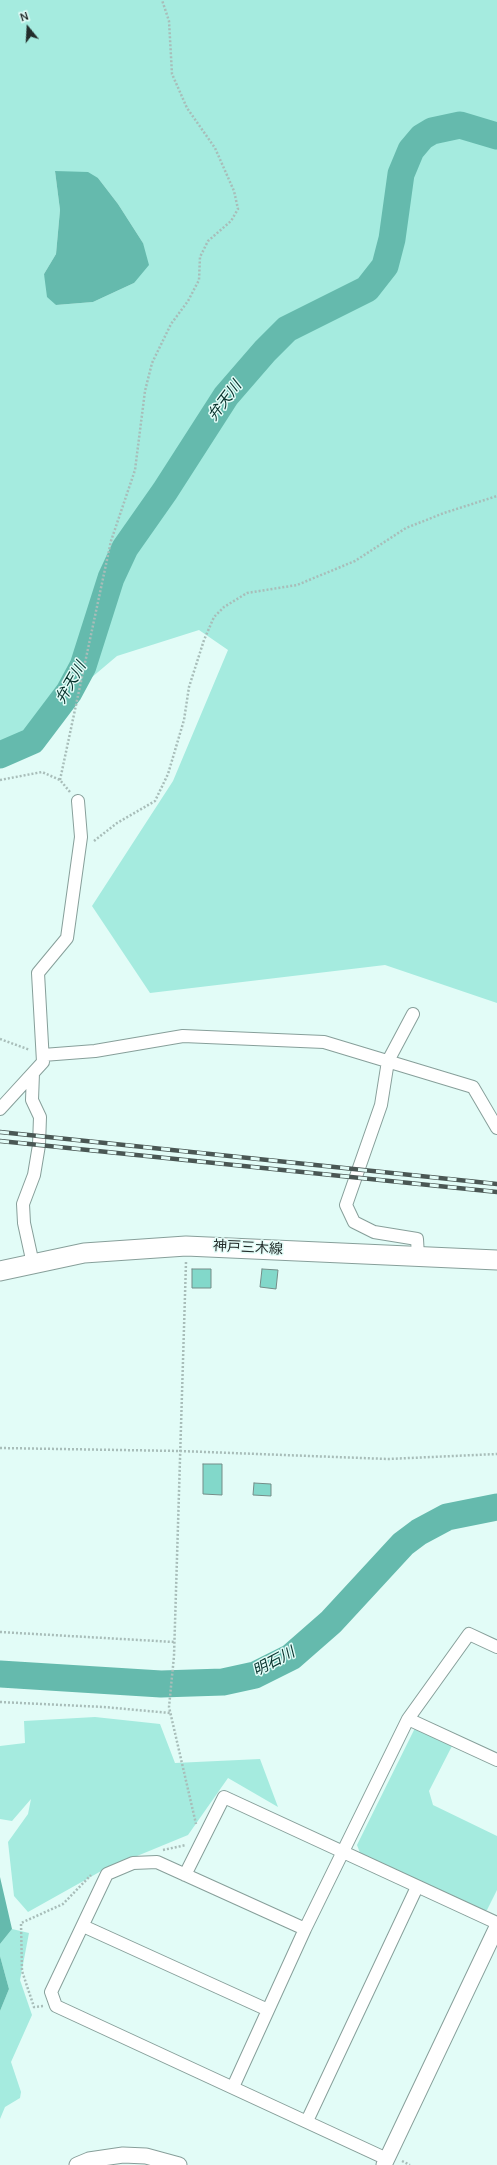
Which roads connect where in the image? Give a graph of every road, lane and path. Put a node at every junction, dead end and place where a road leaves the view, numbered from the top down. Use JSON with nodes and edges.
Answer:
{"nodes":[{"id":1,"x":162,"y":0,"type":"edge"},
{"id":2,"x":497,"y":496,"type":"edge"},
{"id":3,"x":0,"y":780,"type":"edge"},
{"id":4,"x":60,"y":780,"type":"junction"},
{"id":5,"x":78,"y":801,"type":"joint"},
{"id":6,"x":80,"y":849,"type":"junction"},
{"id":7,"x":413,"y":1014,"type":"dead end"},
{"id":8,"x":0,"y":1039,"type":"edge"},
{"id":9,"x":43,"y":1055,"type":"junction"},
{"id":10,"x":388,"y":1061,"type":"junction"},
{"id":11,"x":33,"y":1073,"type":"junction"},
{"id":12,"x":0,"y":1109,"type":"edge"},
{"id":13,"x":497,"y":1128,"type":"edge"},
{"id":14,"x":186,"y":1246,"type":"junction"},
{"id":15,"x":418,"y":1256,"type":"junction"},
{"id":16,"x":497,"y":1260,"type":"edge"},
{"id":17,"x":33,"y":1264,"type":"junction"},
{"id":18,"x":0,"y":1271,"type":"edge"},
{"id":19,"x":0,"y":1448,"type":"edge"},
{"id":20,"x":180,"y":1451,"type":"junction"},
{"id":21,"x":497,"y":1454,"type":"edge"},
{"id":22,"x":0,"y":1632,"type":"edge"},
{"id":23,"x":174,"y":1642,"type":"junction"},
{"id":24,"x":497,"y":1647,"type":"edge"},
{"id":25,"x":0,"y":1702,"type":"edge"},
{"id":26,"x":170,"y":1713,"type":"junction"},
{"id":27,"x":408,"y":1719,"type":"junction"},
{"id":28,"x":179,"y":1750,"type":"dead end"},
{"id":29,"x":497,"y":1760,"type":"edge"},
{"id":30,"x":343,"y":1852,"type":"junction"},
{"id":31,"x":185,"y":1875,"type":"junction"},
{"id":32,"x":417,"y":1887,"type":"junction"},
{"id":33,"x":497,"y":1924,"type":"edge"},
{"id":34,"x":83,"y":1926,"type":"junction"},
{"id":35,"x":497,"y":1927,"type":"edge"},
{"id":36,"x":305,"y":1929,"type":"junction"},
{"id":37,"x":268,"y":2010,"type":"junction"},
{"id":38,"x":233,"y":2087,"type":"junction"},
{"id":39,"x":307,"y":2121,"type":"junction"},
{"id":40,"x":385,"y":2162,"type":"edge"},
{"id":41,"x":77,"y":2165,"type":"edge"},
{"id":42,"x":179,"y":2165,"type":"edge"}],
"edges":[{"from":1,"to":4,"type":"path"},
{"from":2,"to":6,"type":"path"},
{"from":3,"to":4,"type":"path"},
{"from":4,"to":5,"type":"path"},
{"from":5,"to":6,"type":"street"},
{"from":6,"to":9,"type":"street"},
{"from":7,"to":10,"type":"street"},
{"from":8,"to":9,"type":"path"},
{"from":9,"to":10,"type":"street"},
{"from":9,"to":11,"type":"street"},
{"from":10,"to":13,"type":"street"},
{"from":10,"to":15,"type":"street"},
{"from":11,"to":12,"type":"street"},
{"from":11,"to":17,"type":"street"},
{"from":14,"to":15,"type":"main road","name":"神戸三木線"},
{"from":14,"to":17,"type":"main road","name":"神戸三木線"},
{"from":14,"to":20,"type":"path"},
{"from":15,"to":16,"type":"main road","name":"神戸三木線"},
{"from":17,"to":18,"type":"main road","name":"神戸三木線"},
{"from":19,"to":20,"type":"path"},
{"from":20,"to":21,"type":"path"},
{"from":20,"to":23,"type":"path"},
{"from":22,"to":23,"type":"path"},
{"from":23,"to":26,"type":"path"},
{"from":24,"to":27,"type":"street"},
{"from":25,"to":26,"type":"path"},
{"from":26,"to":28,"type":"path"},
{"from":27,"to":29,"type":"street"},
{"from":27,"to":30,"type":"street"},
{"from":30,"to":31,"type":"street"},
{"from":30,"to":32,"type":"street"},
{"from":30,"to":36,"type":"street"},
{"from":31,"to":34,"type":"street"},
{"from":31,"to":36,"type":"street"},
{"from":32,"to":33,"type":"street"},
{"from":32,"to":39,"type":"street"},
{"from":34,"to":37,"type":"street"},
{"from":34,"to":38,"type":"street"},
{"from":35,"to":40,"type":"street"},
{"from":36,"to":37,"type":"street"},
{"from":37,"to":38,"type":"street"},
{"from":38,"to":39,"type":"street"},
{"from":39,"to":40,"type":"street"},
{"from":41,"to":42,"type":"street"}]}
